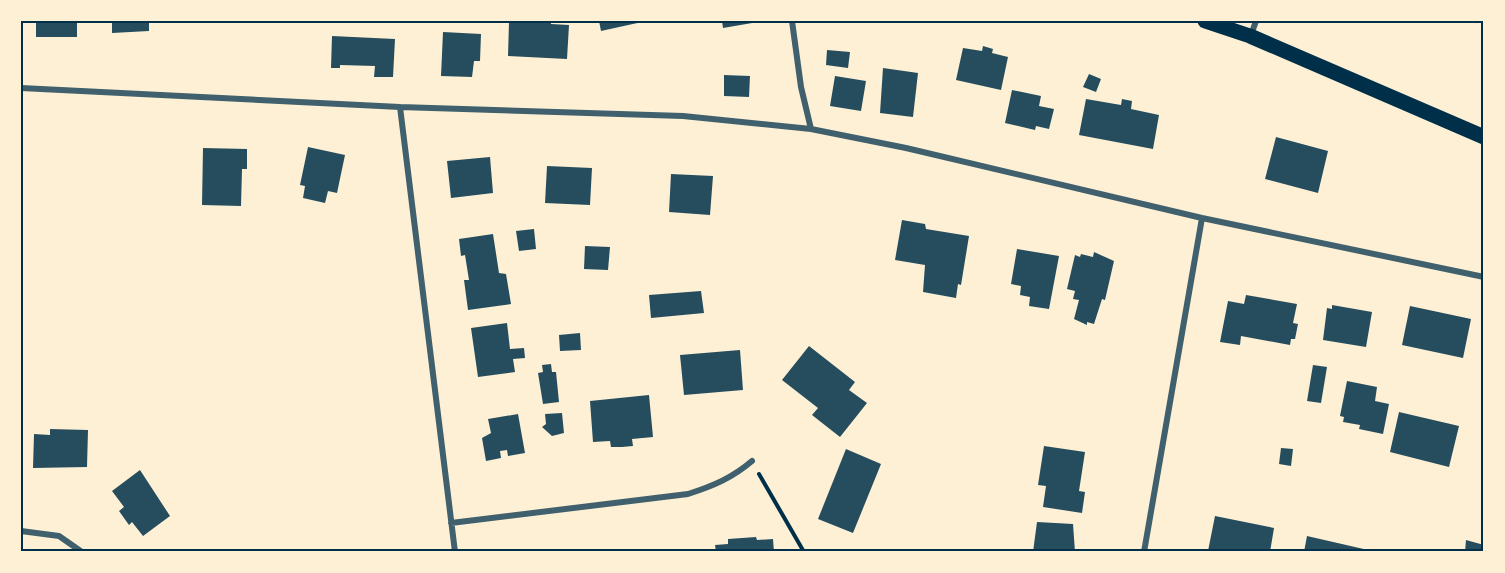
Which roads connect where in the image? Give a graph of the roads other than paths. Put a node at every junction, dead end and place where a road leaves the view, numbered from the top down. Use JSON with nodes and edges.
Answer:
{"nodes":[{"id":1,"x":792,"y":21,"type":"edge"},
{"id":2,"x":1205,"y":21,"type":"edge"},
{"id":3,"x":1256,"y":21,"type":"edge"},
{"id":4,"x":1250,"y":36,"type":"junction"},
{"id":5,"x":21,"y":88,"type":"edge"},
{"id":6,"x":400,"y":107,"type":"junction"},
{"id":7,"x":811,"y":129,"type":"junction"},
{"id":8,"x":1484,"y":137,"type":"edge"},
{"id":9,"x":1202,"y":218,"type":"junction"},
{"id":10,"x":1484,"y":277,"type":"edge"},
{"id":11,"x":752,"y":461,"type":"road end"},
{"id":12,"x":452,"y":523,"type":"junction"},
{"id":13,"x":21,"y":531,"type":"edge"},
{"id":14,"x":81,"y":552,"type":"edge"},
{"id":15,"x":456,"y":552,"type":"edge"},
{"id":16,"x":1144,"y":552,"type":"edge"}],
"edges":[{"from":1,"to":7,"type":"street"},
{"from":2,"to":4,"type":"main road"},
{"from":3,"to":4,"type":"street"},
{"from":4,"to":8,"type":"main road"},
{"from":5,"to":6,"type":"street"},
{"from":6,"to":7,"type":"street"},
{"from":6,"to":12,"type":"street"},
{"from":7,"to":9,"type":"street"},
{"from":9,"to":10,"type":"street"},
{"from":9,"to":16,"type":"street"},
{"from":11,"to":12,"type":"street"},
{"from":12,"to":15,"type":"street"},
{"from":13,"to":14,"type":"street"}]}
